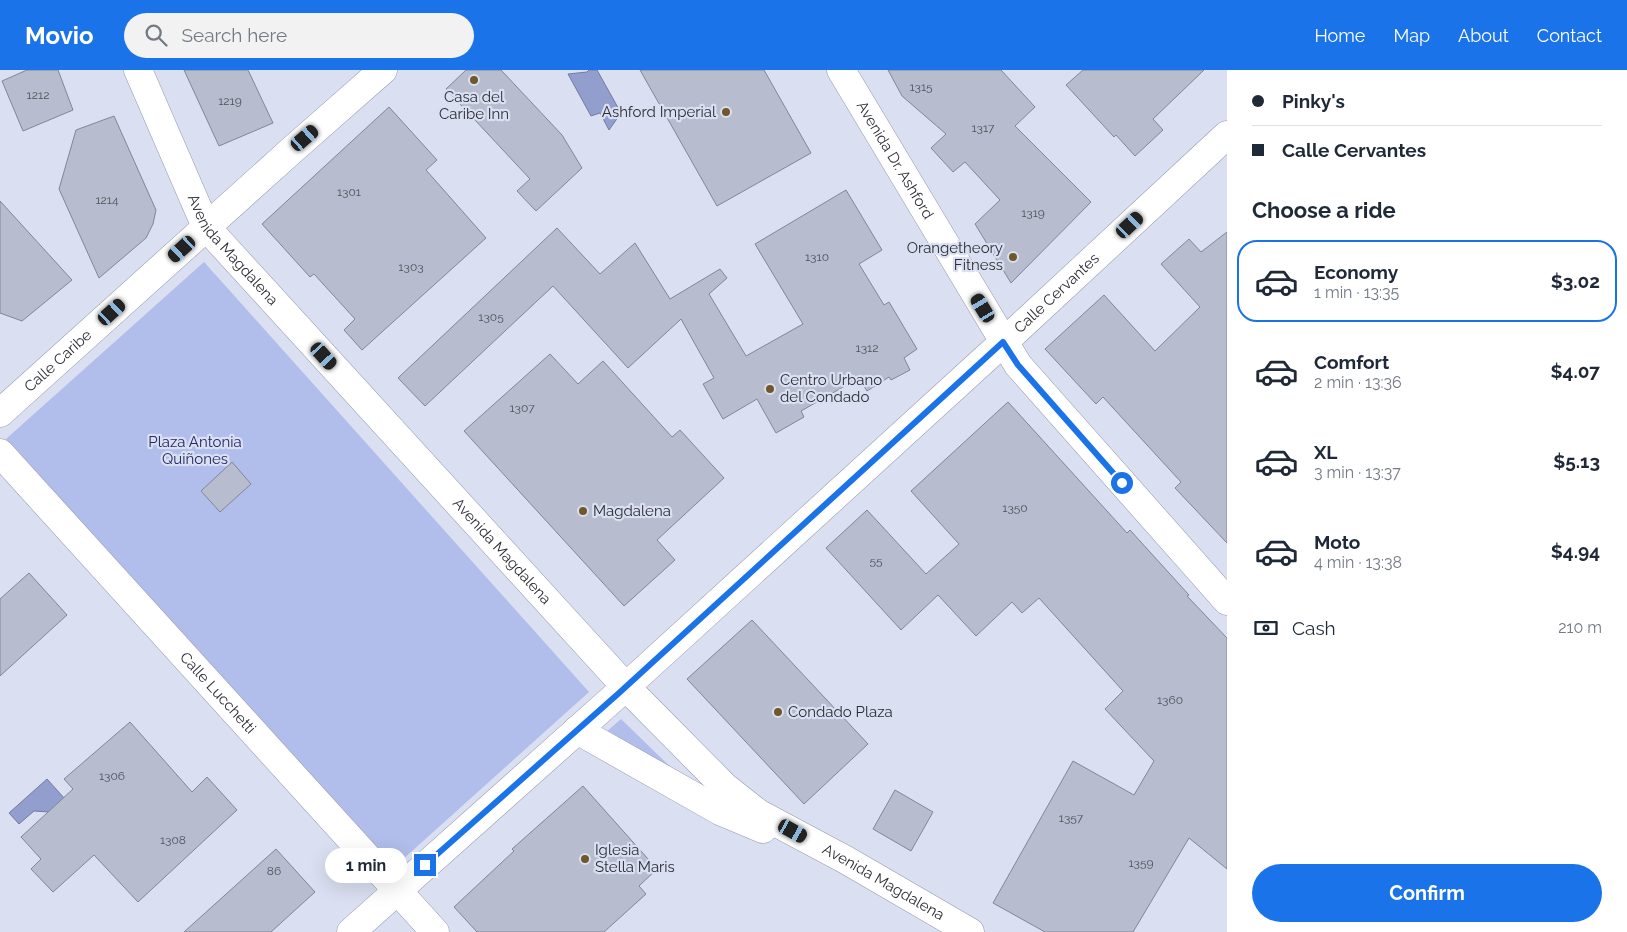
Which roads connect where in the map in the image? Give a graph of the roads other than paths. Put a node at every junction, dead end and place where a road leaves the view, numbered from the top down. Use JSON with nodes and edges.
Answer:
{"nodes":[{"id":1,"x":138,"y":70,"type":"edge"},
{"id":2,"x":383,"y":70,"type":"edge"},
{"id":3,"x":841,"y":70,"type":"edge"},
{"id":4,"x":1227,"y":135,"type":"edge"},
{"id":5,"x":206,"y":227,"type":"junction"},
{"id":6,"x":1003,"y":342,"type":"junction"},
{"id":7,"x":0,"y":413,"type":"edge"},
{"id":8,"x":0,"y":452,"type":"edge"},
{"id":9,"x":1227,"y":601,"type":"edge"},
{"id":10,"x":626,"y":687,"type":"junction"},
{"id":11,"x":577,"y":730,"type":"junction"},
{"id":12,"x":793,"y":831,"type":"junction"},
{"id":13,"x":397,"y":890,"type":"junction"},
{"id":14,"x":351,"y":932,"type":"edge"},
{"id":15,"x":435,"y":932,"type":"edge"},
{"id":16,"x":970,"y":932,"type":"edge"}],
"edges":[{"from":1,"to":5,"type":"street","name":"Avenida Magdalena"},
{"from":2,"to":5,"type":"street","name":"Calle Caribe"},
{"from":3,"to":6,"type":"street","name":"Avenida Dr. Ashford"},
{"from":4,"to":6,"type":"street","name":"Calle Cervantes"},
{"from":5,"to":7,"type":"street","name":"Calle Caribe"},
{"from":5,"to":10,"type":"street","name":"Avenida Magdalena"},
{"from":6,"to":9,"type":"street","name":"Avenida Dr. Ashford"},
{"from":6,"to":10,"type":"street","name":"Calle Cervantes"},
{"from":8,"to":13,"type":"street","name":"Calle Lucchetti"},
{"from":10,"to":11,"type":"street","name":"Calle Cervantes"},
{"from":10,"to":12,"type":"street","name":"Avenida Magdalena"},
{"from":11,"to":12,"type":"street"},
{"from":11,"to":13,"type":"street","name":"Calle Cervantes"},
{"from":12,"to":16,"type":"street","name":"Avenida Magdalena"},
{"from":13,"to":14,"type":"street","name":"Calle Cervantes"},
{"from":13,"to":15,"type":"street","name":"Calle Lucchetti"}]}
